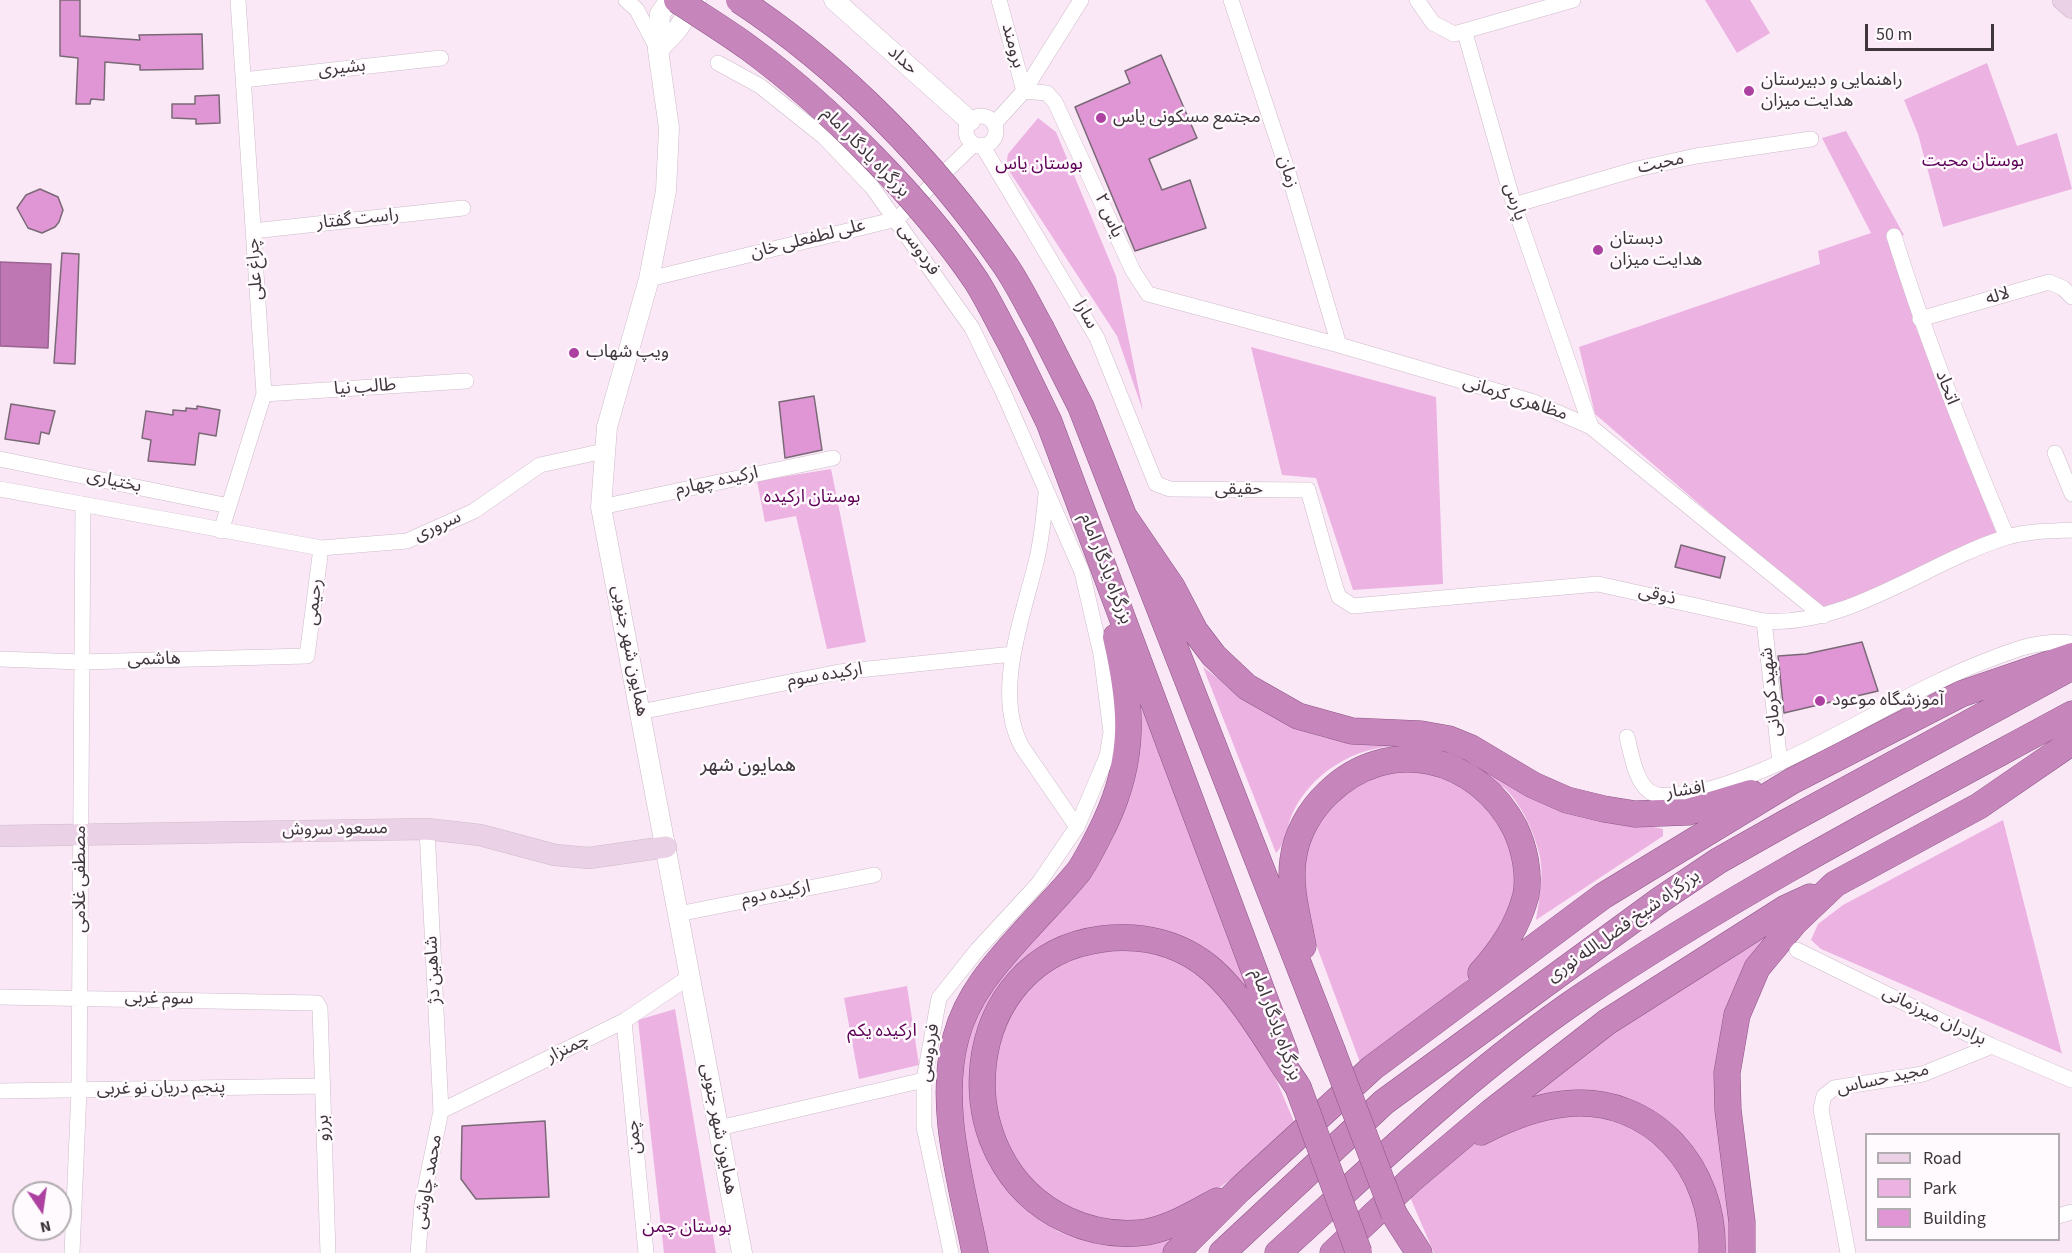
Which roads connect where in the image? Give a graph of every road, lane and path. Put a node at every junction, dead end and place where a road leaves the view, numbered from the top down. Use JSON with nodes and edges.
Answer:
{"nodes":[{"id":1,"x":238,"y":0,"type":"edge"},
{"id":2,"x":626,"y":0,"type":"edge"},
{"id":3,"x":670,"y":0,"type":"edge"},
{"id":4,"x":677,"y":0,"type":"edge"},
{"id":5,"x":696,"y":0,"type":"edge"},
{"id":6,"x":739,"y":0,"type":"edge"},
{"id":7,"x":834,"y":0,"type":"edge"},
{"id":8,"x":999,"y":0,"type":"edge"},
{"id":9,"x":1081,"y":0,"type":"edge"},
{"id":10,"x":1231,"y":0,"type":"edge"},
{"id":11,"x":1417,"y":0,"type":"edge"},
{"id":12,"x":1573,"y":0,"type":"edge"},
{"id":13,"x":2064,"y":0,"type":"edge"},
{"id":14,"x":1538,"y":5,"type":"edge"},
{"id":15,"x":2072,"y":8,"type":"edge"},
{"id":16,"x":1465,"y":33,"type":"junction"},
{"id":17,"x":658,"y":50,"type":"junction"},
{"id":18,"x":441,"y":58,"type":"dead end"},
{"id":19,"x":718,"y":63,"type":"dead end"},
{"id":20,"x":243,"y":80,"type":"junction"},
{"id":21,"x":1024,"y":91,"type":"junction"},
{"id":22,"x":970,"y":122,"type":"junction"},
{"id":23,"x":994,"y":124,"type":"junction"},
{"id":24,"x":1811,"y":139,"type":"dead end"},
{"id":25,"x":978,"y":145,"type":"junction"},
{"id":26,"x":1514,"y":205,"type":"junction"},
{"id":27,"x":463,"y":208,"type":"dead end"},
{"id":28,"x":897,"y":219,"type":"junction"},
{"id":29,"x":253,"y":231,"type":"junction"},
{"id":30,"x":1894,"y":236,"type":"dead end"},
{"id":31,"x":649,"y":279,"type":"junction"},
{"id":32,"x":1148,"y":294,"type":"joint"},
{"id":33,"x":2072,"y":297,"type":"edge"},
{"id":34,"x":1920,"y":319,"type":"junction"},
{"id":35,"x":1339,"y":345,"type":"junction"},
{"id":36,"x":466,"y":381,"type":"dead end"},
{"id":37,"x":264,"y":394,"type":"junction"},
{"id":38,"x":1591,"y":427,"type":"junction"},
{"id":39,"x":604,"y":451,"type":"junction"},
{"id":40,"x":2055,"y":453,"type":"dead end"},
{"id":41,"x":833,"y":458,"type":"dead end"},
{"id":42,"x":0,"y":459,"type":"edge"},
{"id":43,"x":0,"y":489,"type":"edge"},
{"id":44,"x":1170,"y":489,"type":"joint"},
{"id":45,"x":1308,"y":490,"type":"joint"},
{"id":46,"x":1047,"y":493,"type":"junction"},
{"id":47,"x":2072,"y":494,"type":"edge"},
{"id":48,"x":83,"y":504,"type":"junction"},
{"id":49,"x":229,"y":506,"type":"junction"},
{"id":50,"x":601,"y":507,"type":"junction"},
{"id":51,"x":1125,"y":518,"type":"junction"},
{"id":52,"x":2072,"y":530,"type":"edge"},
{"id":53,"x":221,"y":531,"type":"junction"},
{"id":54,"x":1094,"y":537,"type":"junction"},
{"id":55,"x":2007,"y":537,"type":"junction"},
{"id":56,"x":321,"y":548,"type":"junction"},
{"id":57,"x":1823,"y":616,"type":"junction"},
{"id":58,"x":1764,"y":621,"type":"junction"},
{"id":59,"x":2072,"y":643,"type":"edge"},
{"id":60,"x":1012,"y":654,"type":"junction"},
{"id":61,"x":307,"y":656,"type":"joint"},
{"id":62,"x":2072,"y":656,"type":"edge"},
{"id":63,"x":0,"y":659,"type":"edge"},
{"id":64,"x":81,"y":662,"type":"junction"},
{"id":65,"x":2072,"y":667,"type":"edge"},
{"id":66,"x":640,"y":712,"type":"junction"},
{"id":67,"x":2072,"y":714,"type":"edge"},
{"id":68,"x":1627,"y":737,"type":"dead end"},
{"id":69,"x":2072,"y":742,"type":"edge"},
{"id":70,"x":1786,"y":772,"type":"junction"},
{"id":71,"x":1077,"y":827,"type":"junction"},
{"id":72,"x":427,"y":829,"type":"junction"},
{"id":73,"x":81,"y":834,"type":"junction"},
{"id":74,"x":0,"y":836,"type":"edge"},
{"id":75,"x":666,"y":848,"type":"junction"},
{"id":76,"x":874,"y":874,"type":"dead end"},
{"id":77,"x":1835,"y":884,"type":"junction"},
{"id":78,"x":678,"y":914,"type":"junction"},
{"id":79,"x":1797,"y":950,"type":"dead end"},
{"id":80,"x":689,"y":977,"type":"junction"},
{"id":81,"x":0,"y":997,"type":"edge"},
{"id":82,"x":80,"y":998,"type":"junction"},
{"id":83,"x":1313,"y":999,"type":"junction"},
{"id":84,"x":317,"y":1003,"type":"joint"},
{"id":85,"x":1452,"y":1008,"type":"junction"},
{"id":86,"x":624,"y":1021,"type":"junction"},
{"id":87,"x":1992,"y":1046,"type":"junction"},
{"id":88,"x":924,"y":1080,"type":"junction"},
{"id":89,"x":2072,"y":1080,"type":"edge"},
{"id":90,"x":322,"y":1086,"type":"junction"},
{"id":91,"x":1298,"y":1087,"type":"junction"},
{"id":92,"x":79,"y":1090,"type":"junction"},
{"id":93,"x":0,"y":1091,"type":"edge"},
{"id":94,"x":441,"y":1111,"type":"junction"},
{"id":95,"x":718,"y":1128,"type":"junction"},
{"id":96,"x":1449,"y":1149,"type":"junction"},
{"id":97,"x":1239,"y":1190,"type":"junction"},
{"id":98,"x":1394,"y":1214,"type":"junction"},
{"id":99,"x":72,"y":1253,"type":"edge"},
{"id":100,"x":328,"y":1253,"type":"edge"},
{"id":101,"x":418,"y":1253,"type":"edge"},
{"id":102,"x":646,"y":1253,"type":"edge"},
{"id":103,"x":742,"y":1253,"type":"edge"},
{"id":104,"x":951,"y":1253,"type":"edge"},
{"id":105,"x":975,"y":1253,"type":"edge"},
{"id":106,"x":1176,"y":1253,"type":"edge"},
{"id":107,"x":1222,"y":1253,"type":"edge"},
{"id":108,"x":1278,"y":1253,"type":"edge"},
{"id":109,"x":1333,"y":1253,"type":"edge"},
{"id":110,"x":1359,"y":1253,"type":"edge"},
{"id":111,"x":1407,"y":1253,"type":"edge"},
{"id":112,"x":1419,"y":1253,"type":"edge"},
{"id":113,"x":1712,"y":1253,"type":"edge"},
{"id":114,"x":1742,"y":1253,"type":"edge"},
{"id":115,"x":1848,"y":1253,"type":"edge"}],
"edges":[{"from":1,"to":20,"type":"street","name":"چراغ‌ علی"},
{"from":2,"to":17,"type":"street"},
{"from":3,"to":17,"type":"street","name":"همایون‌ شهر جنوبی"},
{"from":4,"to":54,"type":"highway","name":"بزرگراه یادگار امام","bridge":true},
{"from":5,"to":17,"type":"street"},
{"from":6,"to":51,"type":"highway","name":"بزرگراه یادگار امام","bridge":true},
{"from":7,"to":22,"type":"street","name":"حداد"},
{"from":8,"to":21,"type":"street","name":"برومند"},
{"from":9,"to":21,"type":"street"},
{"from":10,"to":35,"type":"street","name":"زمان"},
{"from":11,"to":16,"type":"street"},
{"from":12,"to":14,"type":"street"},
{"from":13,"to":15,"type":"main road"},
{"from":14,"to":16,"type":"street"},
{"from":16,"to":26,"type":"street","name":"پارس"},
{"from":17,"to":31,"type":"street","name":"همایون‌ شهر جنوبی"},
{"from":18,"to":20,"type":"street","name":"بشیری"},
{"from":19,"to":28,"type":"street","name":"فردوسی"},
{"from":20,"to":29,"type":"street","name":"چراغ‌ علی"},
{"from":21,"to":23,"type":"street"},
{"from":21,"to":32,"type":"street","name":"یاس ۲"},
{"from":22,"to":23,"type":"street"},
{"from":22,"to":25,"type":"street"},
{"from":23,"to":25,"type":"street"},
{"from":24,"to":26,"type":"street","name":"محبت"},
{"from":25,"to":28,"type":"street"},
{"from":25,"to":44,"type":"street","name":"سارا"},
{"from":26,"to":38,"type":"street","name":"پارس"},
{"from":27,"to":29,"type":"street","name":"راست گفتار"},
{"from":28,"to":31,"type":"street","name":"علی لطفعلی خان"},
{"from":28,"to":46,"type":"street","name":"فردوسی"},
{"from":29,"to":37,"type":"street","name":"چراغ‌ علی"},
{"from":30,"to":34,"type":"street","name":"اتحاد"},
{"from":31,"to":39,"type":"street","name":"همایون‌ شهر جنوبی"},
{"from":32,"to":35,"type":"street","name":"مظاهری کرمانی"},
{"from":33,"to":34,"type":"street","name":"لاله"},
{"from":34,"to":55,"type":"street","name":"اتحاد"},
{"from":35,"to":38,"type":"street","name":"مظاهری کرمانی"},
{"from":36,"to":37,"type":"street","name":"طالب‌ نیا"},
{"from":37,"to":49,"type":"street","name":"چراغ‌ علی"},
{"from":38,"to":57,"type":"street","name":"مظاهری کرمانی"},
{"from":39,"to":50,"type":"street","name":"همایون‌ شهر جنوبی"},
{"from":39,"to":56,"type":"street","name":"سروری"},
{"from":40,"to":47,"type":"street"},
{"from":41,"to":50,"type":"street","name":"ارکیده چهارم"},
{"from":42,"to":49,"type":"street","name":"بختیاری"},
{"from":43,"to":48,"type":"street","name":"بختیاری"},
{"from":44,"to":45,"type":"street","name":"حقیقی"},
{"from":45,"to":58,"type":"street","name":"ذوقی"},
{"from":46,"to":60,"type":"street"},
{"from":46,"to":71,"type":"street","name":"فردوسی"},
{"from":48,"to":53,"type":"street","name":"بختیاری"},
{"from":48,"to":64,"type":"street","name":"مصطفی غلامی"},
{"from":49,"to":53,"type":"street","name":"چراغ‌ علی"},
{"from":50,"to":66,"type":"street","name":"همایون‌ شهر جنوبی"},
{"from":51,"to":70,"type":"highway"},
{"from":51,"to":83,"type":"highway","name":"بزرگراه یادگار امام"},
{"from":52,"to":55,"type":"street","name":"ذوقی"},
{"from":53,"to":56,"type":"street","name":"سروری"},
{"from":54,"to":91,"type":"highway","name":"بزرگراه یادگار امام"},
{"from":54,"to":105,"type":"highway"},
{"from":55,"to":57,"type":"street","name":"ذوقی"},
{"from":56,"to":61,"type":"street","name":"رحیمی"},
{"from":57,"to":58,"type":"street","name":"ذوقی"},
{"from":58,"to":70,"type":"street","name":"شهید کرمانی"},
{"from":59,"to":70,"type":"street","name":"افشار"},
{"from":60,"to":66,"type":"street","name":"ارکیده سوم"},
{"from":60,"to":71,"type":"street"},
{"from":61,"to":64,"type":"street","name":"هاشمی"},
{"from":62,"to":70,"type":"highway"},
{"from":63,"to":64,"type":"street","name":"هاشمی"},
{"from":64,"to":73,"type":"street","name":"مصطفی غلامی"},
{"from":65,"to":107,"type":"highway","name":"بزرگراه شیخ فضل‌الله نوری"},
{"from":66,"to":75,"type":"street","name":"همایون‌ شهر جنوبی"},
{"from":67,"to":108,"type":"highway","name":"بزرگراه شیخ فضل‌الله نوری"},
{"from":68,"to":70,"type":"street","name":"افشار"},
{"from":69,"to":77,"type":"highway"},
{"from":70,"to":85,"type":"highway"},
{"from":71,"to":88,"type":"street","name":"فردوسی"},
{"from":72,"to":73,"type":"main road","name":"مسعود سروش"},
{"from":72,"to":75,"type":"main road","name":"مسعود سروش"},
{"from":72,"to":94,"type":"street","name":"شاهین دژ"},
{"from":73,"to":74,"type":"main road","name":"مسعود سروش"},
{"from":73,"to":82,"type":"street","name":"مصطفی غلامی"},
{"from":75,"to":78,"type":"street","name":"همایون‌ شهر جنوبی"},
{"from":76,"to":78,"type":"street","name":"ارکیده دوم"},
{"from":77,"to":96,"type":"highway"},
{"from":77,"to":114,"type":"highway"},
{"from":78,"to":80,"type":"street","name":"همایون‌ شهر جنوبی"},
{"from":79,"to":87,"type":"street","name":"برادران میرزمانی"},
{"from":80,"to":86,"type":"street","name":"چمنزار"},
{"from":80,"to":95,"type":"street","name":"همایون‌ شهر جنوبی"},
{"from":81,"to":82,"type":"street","name":"سوم غربی"},
{"from":82,"to":84,"type":"street","name":"سوم غربی"},
{"from":82,"to":92,"type":"street","name":"مصطفی غلامی"},
{"from":83,"to":85,"type":"highway"},
{"from":83,"to":98,"type":"highway","name":"بزرگراه یادگار امام","bridge":true},
{"from":84,"to":90,"type":"street","name":"برزو"},
{"from":85,"to":97,"type":"highway"},
{"from":86,"to":94,"type":"street","name":"چمنزار"},
{"from":86,"to":102,"type":"street","name":"چمن"},
{"from":87,"to":89,"type":"street","name":"برادران میرزمانی"},
{"from":87,"to":115,"type":"street","name":"مجید حساس"},
{"from":88,"to":95,"type":"street"},
{"from":88,"to":104,"type":"street","name":"فردوسی"},
{"from":90,"to":92,"type":"street","name":"پنجم دریان‌ نو غربی"},
{"from":90,"to":100,"type":"street","name":"برزو"},
{"from":91,"to":97,"type":"highway"},
{"from":91,"to":110,"type":"highway","name":"بزرگراه یادگار امام","bridge":true},
{"from":92,"to":93,"type":"street","name":"پنجم دریان‌ نو غربی"},
{"from":92,"to":99,"type":"street","name":"مصطفی غلامی"},
{"from":94,"to":101,"type":"street","name":"محمد چاوشی"},
{"from":95,"to":103,"type":"street","name":"همایون‌ شهر جنوبی"},
{"from":96,"to":109,"type":"highway"},
{"from":96,"to":113,"type":"highway"},
{"from":97,"to":106,"type":"highway"},
{"from":98,"to":111,"type":"highway","name":"بزرگراه یادگار امام"},
{"from":98,"to":112,"type":"highway"}]}
